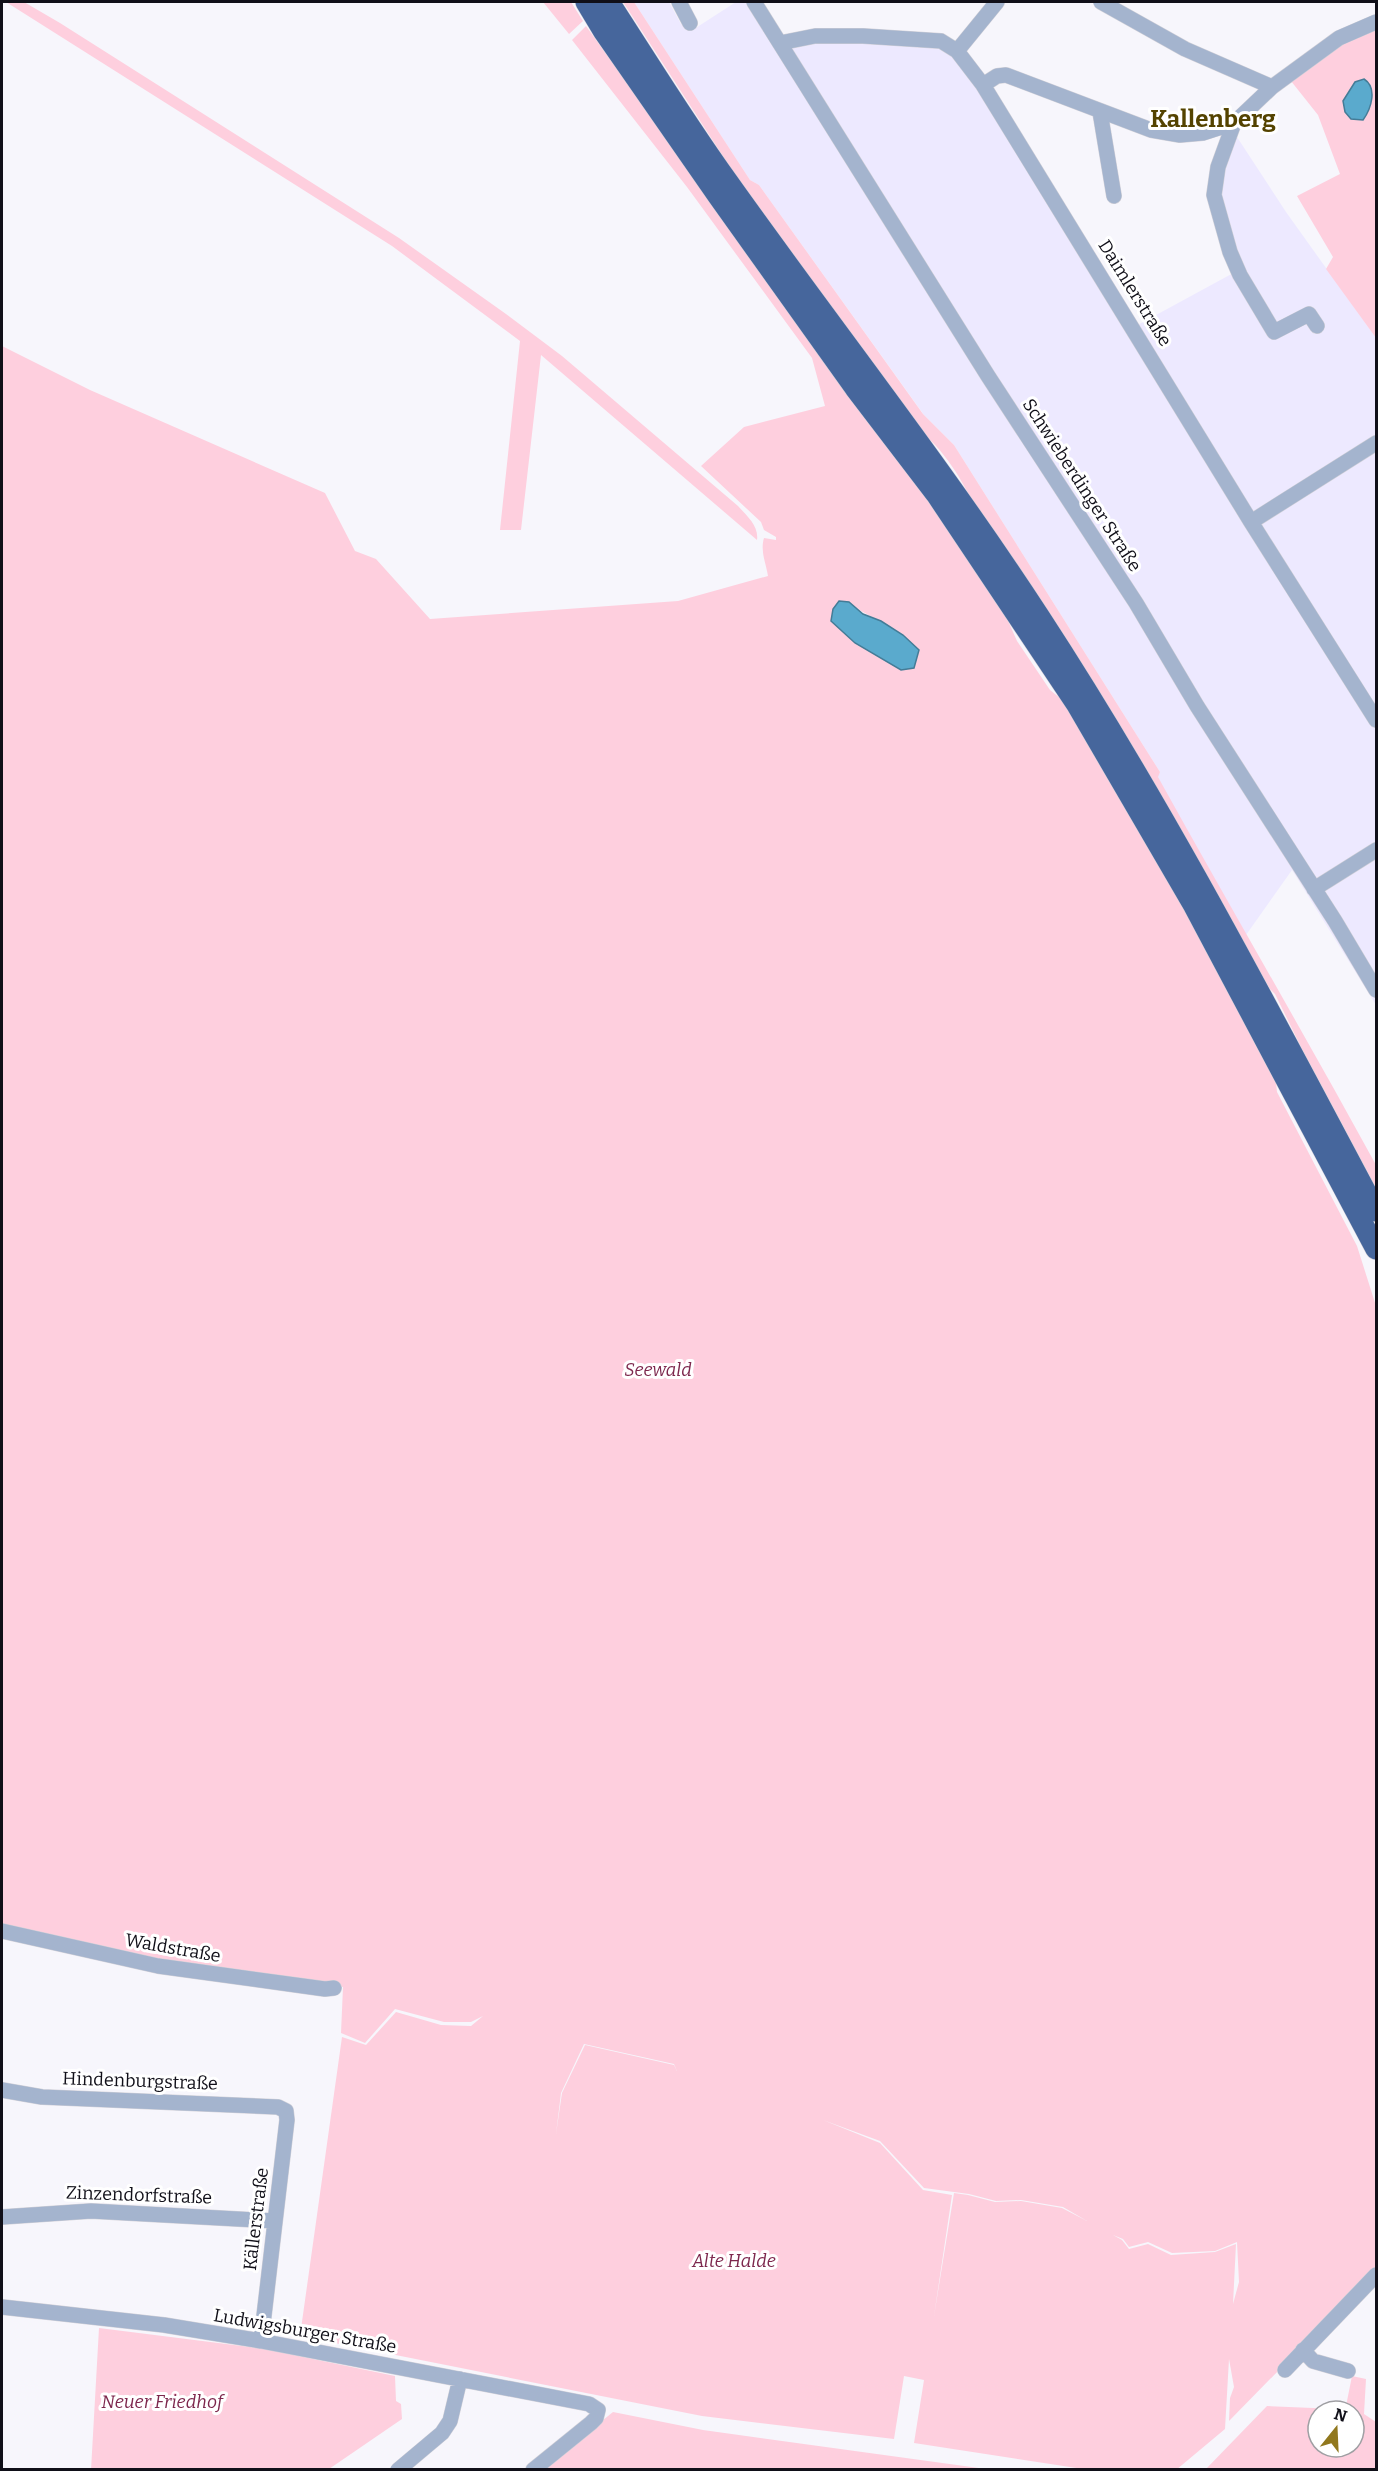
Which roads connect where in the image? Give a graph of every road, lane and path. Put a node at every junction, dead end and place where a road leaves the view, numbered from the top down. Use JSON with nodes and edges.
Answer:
{"nodes":[{"id":1,"x":586,"y":2,"type":"edge"},
{"id":2,"x":609,"y":2,"type":"edge"},
{"id":3,"x":679,"y":2,"type":"edge"},
{"id":4,"x":754,"y":2,"type":"edge"},
{"id":5,"x":997,"y":2,"type":"edge"},
{"id":6,"x":1101,"y":2,"type":"edge"},
{"id":7,"x":1377,"y":22,"type":"edge"},
{"id":8,"x":690,"y":23,"type":"dead end"},
{"id":9,"x":780,"y":43,"type":"junction"},
{"id":10,"x":957,"y":51,"type":"junction"},
{"id":11,"x":983,"y":85,"type":"junction"},
{"id":12,"x":1272,"y":87,"type":"junction"},
{"id":13,"x":1100,"y":112,"type":"junction"},
{"id":14,"x":1234,"y":123,"type":"junction"},
{"id":15,"x":1114,"y":196,"type":"dead end"},
{"id":16,"x":1317,"y":326,"type":"dead end"},
{"id":17,"x":1377,"y":443,"type":"edge"},
{"id":18,"x":1251,"y":522,"type":"junction"},
{"id":19,"x":1377,"y":720,"type":"edge"},
{"id":20,"x":1377,"y":850,"type":"edge"},
{"id":21,"x":1314,"y":889,"type":"junction"},
{"id":22,"x":1377,"y":990,"type":"edge"},
{"id":23,"x":1376,"y":1211,"type":"edge"},
{"id":24,"x":1376,"y":1251,"type":"edge"},
{"id":25,"x":4,"y":1932,"type":"edge"},
{"id":26,"x":334,"y":1988,"type":"dead end"},
{"id":27,"x":2,"y":2090,"type":"edge"},
{"id":28,"x":278,"y":2107,"type":"joint"},
{"id":29,"x":2,"y":2217,"type":"edge"},
{"id":30,"x":275,"y":2222,"type":"junction"},
{"id":31,"x":1377,"y":2275,"type":"edge"},
{"id":32,"x":2,"y":2307,"type":"edge"},
{"id":33,"x":261,"y":2341,"type":"junction"},
{"id":34,"x":1303,"y":2350,"type":"junction"},
{"id":35,"x":1285,"y":2370,"type":"dead end"},
{"id":36,"x":1348,"y":2371,"type":"dead end"},
{"id":37,"x":460,"y":2379,"type":"junction"},
{"id":38,"x":398,"y":2469,"type":"edge"},
{"id":39,"x":533,"y":2469,"type":"edge"}],
"edges":[{"from":1,"to":24,"type":"highway"},
{"from":2,"to":23,"type":"highway"},
{"from":3,"to":8,"type":"street"},
{"from":4,"to":9,"type":"street","name":"Schwieberdinger Straße"},
{"from":5,"to":10,"type":"street"},
{"from":6,"to":12,"type":"street"},
{"from":7,"to":12,"type":"street"},
{"from":9,"to":10,"type":"street"},
{"from":9,"to":21,"type":"street","name":"Schwieberdinger Straße"},
{"from":10,"to":11,"type":"street","name":"Daimlerstraße"},
{"from":11,"to":13,"type":"street"},
{"from":11,"to":18,"type":"street","name":"Daimlerstraße"},
{"from":12,"to":14,"type":"street"},
{"from":13,"to":14,"type":"street"},
{"from":13,"to":15,"type":"street"},
{"from":14,"to":16,"type":"street"},
{"from":17,"to":18,"type":"street"},
{"from":18,"to":19,"type":"street","name":"Daimlerstraße"},
{"from":20,"to":21,"type":"street"},
{"from":21,"to":22,"type":"street","name":"Schwieberdinger Straße"},
{"from":25,"to":26,"type":"street","name":"Waldstraße"},
{"from":27,"to":28,"type":"street","name":"Hindenburgstraße"},
{"from":28,"to":30,"type":"street","name":"Källerstraße"},
{"from":29,"to":30,"type":"street","name":"Zinzendorfstraße"},
{"from":30,"to":33,"type":"street","name":"Källerstraße"},
{"from":31,"to":34,"type":"street"},
{"from":32,"to":33,"type":"street","name":"Ludwigsburger Straße"},
{"from":33,"to":37,"type":"street","name":"Ludwigsburger Straße"},
{"from":34,"to":35,"type":"street"},
{"from":34,"to":36,"type":"street"},
{"from":37,"to":38,"type":"street"},
{"from":37,"to":39,"type":"street","name":"Ludwigsburger Straße"}]}
